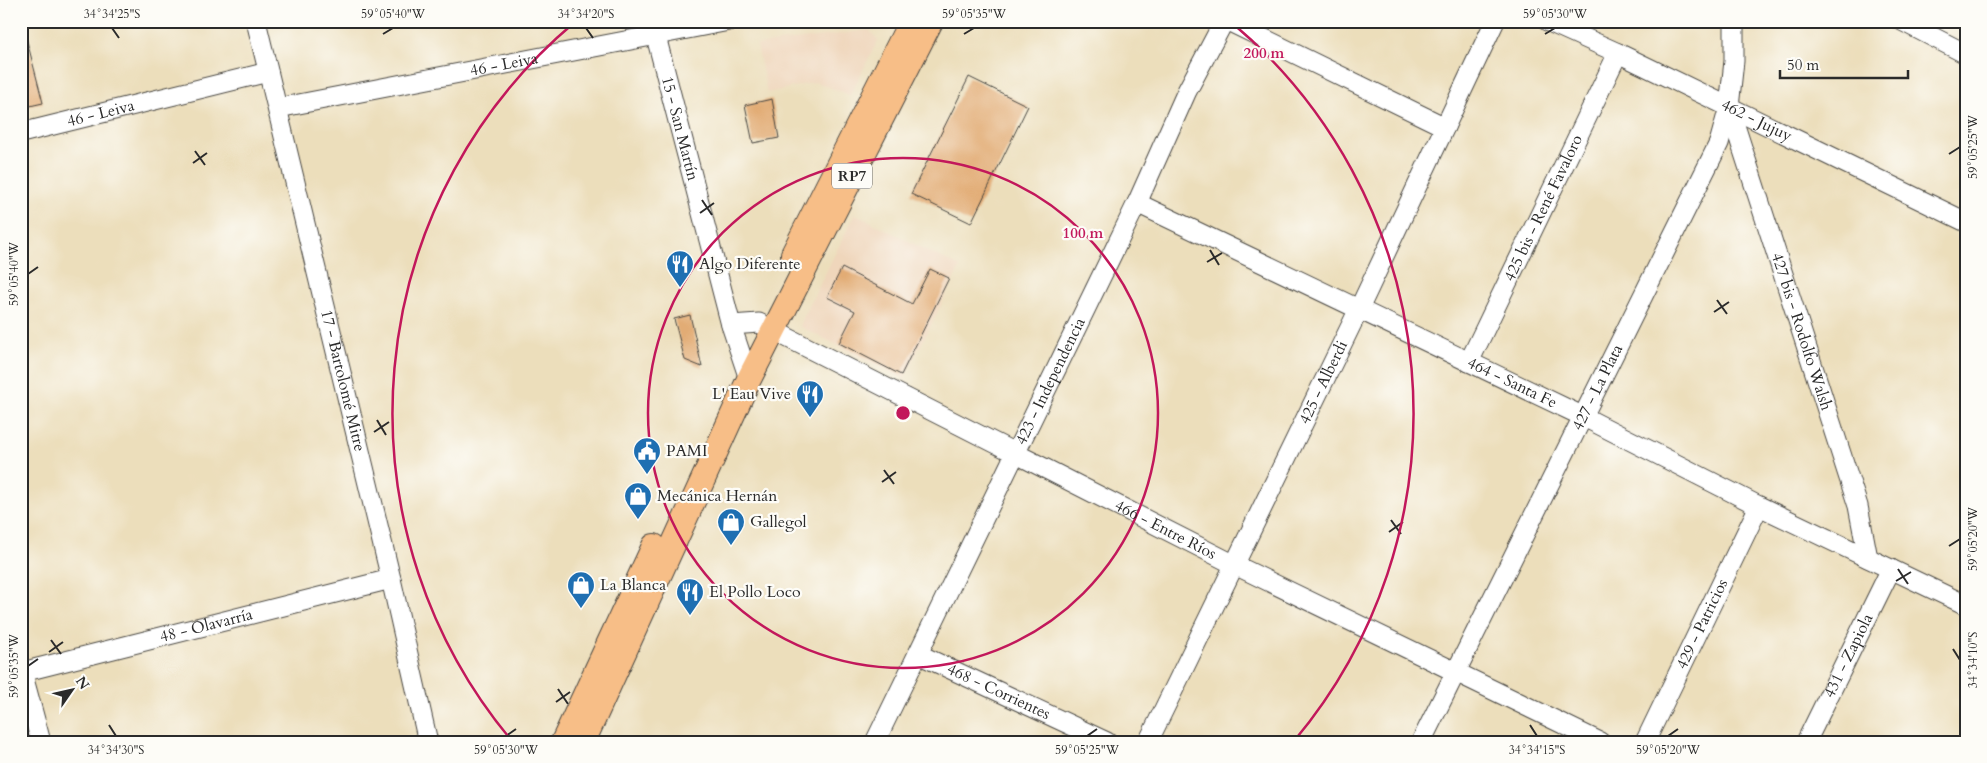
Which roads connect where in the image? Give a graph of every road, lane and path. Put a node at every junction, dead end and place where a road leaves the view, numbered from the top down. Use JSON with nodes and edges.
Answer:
{"nodes":[{"id":1,"x":256,"y":21,"type":"edge"},
{"id":2,"x":729,"y":21,"type":"edge"},
{"id":3,"x":911,"y":21,"type":"edge"},
{"id":4,"x":931,"y":21,"type":"edge"},
{"id":5,"x":1226,"y":21,"type":"edge"},
{"id":6,"x":1495,"y":21,"type":"edge"},
{"id":7,"x":1547,"y":21,"type":"edge"},
{"id":8,"x":1734,"y":21,"type":"edge"},
{"id":9,"x":1902,"y":21,"type":"edge"},
{"id":10,"x":654,"y":28,"type":"edge"},
{"id":11,"x":1618,"y":53,"type":"junction"},
{"id":12,"x":1966,"y":54,"type":"edge"},
{"id":13,"x":268,"y":72,"type":"junction"},
{"id":14,"x":278,"y":108,"type":"junction"},
{"id":15,"x":1729,"y":108,"type":"junction"},
{"id":16,"x":1445,"y":127,"type":"junction"},
{"id":17,"x":21,"y":133,"type":"edge"},
{"id":18,"x":1137,"y":203,"type":"junction"},
{"id":19,"x":1966,"y":222,"type":"edge"},
{"id":20,"x":1359,"y":309,"type":"junction"},
{"id":21,"x":731,"y":325,"type":"junction"},
{"id":22,"x":766,"y":327,"type":"junction"},
{"id":23,"x":1469,"y":362,"type":"junction"},
{"id":24,"x":745,"y":369,"type":"junction"},
{"id":25,"x":1582,"y":416,"type":"junction"},
{"id":26,"x":1015,"y":452,"type":"junction"},
{"id":27,"x":1759,"y":506,"type":"junction"},
{"id":28,"x":1868,"y":558,"type":"junction"},
{"id":29,"x":1235,"y":565,"type":"junction"},
{"id":30,"x":1891,"y":569,"type":"junction"},
{"id":31,"x":391,"y":579,"type":"junction"},
{"id":32,"x":1966,"y":605,"type":"edge"},
{"id":33,"x":918,"y":654,"type":"junction"},
{"id":34,"x":22,"y":670,"type":"edge"},
{"id":35,"x":1457,"y":671,"type":"junction"},
{"id":36,"x":41,"y":742,"type":"edge"},
{"id":37,"x":428,"y":742,"type":"edge"},
{"id":38,"x":563,"y":742,"type":"edge"},
{"id":39,"x":583,"y":742,"type":"edge"},
{"id":40,"x":875,"y":742,"type":"edge"},
{"id":41,"x":1107,"y":742,"type":"edge"},
{"id":42,"x":1148,"y":742,"type":"edge"},
{"id":43,"x":1421,"y":742,"type":"edge"},
{"id":44,"x":1600,"y":742,"type":"edge"},
{"id":45,"x":1645,"y":742,"type":"edge"},
{"id":46,"x":1806,"y":742,"type":"edge"}],
"edges":[{"from":1,"to":13,"type":"street","name":"17 - Bartolomé Mitre"},
{"from":2,"to":10,"type":"street","name":"46 - Leiva"},
{"from":3,"to":22,"type":"main road","number":"RP7"},
{"from":4,"to":22,"type":"main road","number":"RP7"},
{"from":5,"to":16,"type":"street"},
{"from":5,"to":18,"type":"street","name":"423 - Independencia"},
{"from":6,"to":16,"type":"street","name":"425 - Alberdi"},
{"from":7,"to":11,"type":"street","name":"462 - Jujuy"},
{"from":8,"to":15,"type":"street","name":"427 - La Plata"},
{"from":9,"to":12,"type":"street"},
{"from":10,"to":14,"type":"street","name":"46 - Leiva"},
{"from":10,"to":21,"type":"street","name":"15 - San Martín"},
{"from":11,"to":15,"type":"street","name":"462 - Jujuy"},
{"from":11,"to":23,"type":"street","name":"425 bis - René Favaloro"},
{"from":13,"to":14,"type":"street","name":"17 - Bartolomé Mitre"},
{"from":13,"to":17,"type":"street","name":"46 - Leiva"},
{"from":14,"to":31,"type":"street","name":"17 - Bartolomé Mitre"},
{"from":15,"to":19,"type":"street","name":"462 - Jujuy"},
{"from":15,"to":25,"type":"street","name":"427 - La Plata"},
{"from":15,"to":28,"type":"street","name":"427 bis - Rodolfo Walsh"},
{"from":16,"to":20,"type":"street","name":"425 - Alberdi"},
{"from":18,"to":20,"type":"street","name":"464 - Santa Fe"},
{"from":18,"to":26,"type":"street","name":"423 - Independencia"},
{"from":20,"to":23,"type":"street","name":"464 - Santa Fe"},
{"from":20,"to":29,"type":"street","name":"425 - Alberdi"},
{"from":21,"to":22,"type":"street"},
{"from":21,"to":24,"type":"street","name":"15 - San Martín"},
{"from":22,"to":24,"type":"main road","number":"RP7"},
{"from":22,"to":26,"type":"street","name":"466 - Entre Ríos"},
{"from":23,"to":25,"type":"street","name":"464 - Santa Fe"},
{"from":24,"to":38,"type":"main road","number":"RP7"},
{"from":24,"to":39,"type":"main road","number":"RP7"},
{"from":25,"to":27,"type":"street","name":"464 - Santa Fe"},
{"from":25,"to":35,"type":"street","name":"427 - La Plata"},
{"from":26,"to":29,"type":"street","name":"466 - Entre Ríos"},
{"from":26,"to":33,"type":"street","name":"423 - Independencia"},
{"from":27,"to":28,"type":"street","name":"464 - Santa Fe"},
{"from":27,"to":45,"type":"street","name":"429 - Patricios"},
{"from":28,"to":30,"type":"street","name":"464 - Santa Fe"},
{"from":29,"to":35,"type":"street","name":"466 - Entre Ríos"},
{"from":29,"to":42,"type":"street","name":"425 - Alberdi"},
{"from":30,"to":32,"type":"street","name":"464 - Santa Fe"},
{"from":30,"to":46,"type":"street","name":"431 - Zapiola"},
{"from":31,"to":34,"type":"street","name":"48 - Olavarría"},
{"from":31,"to":37,"type":"street","name":"17 - Bartolomé Mitre"},
{"from":33,"to":40,"type":"street","name":"423 - Independencia"},
{"from":33,"to":41,"type":"street","name":"468 - Corrientes"},
{"from":34,"to":36,"type":"street"},
{"from":35,"to":43,"type":"street","name":"427 - La Plata"},
{"from":35,"to":44,"type":"street","name":"466 - Entre Ríos"}]}
